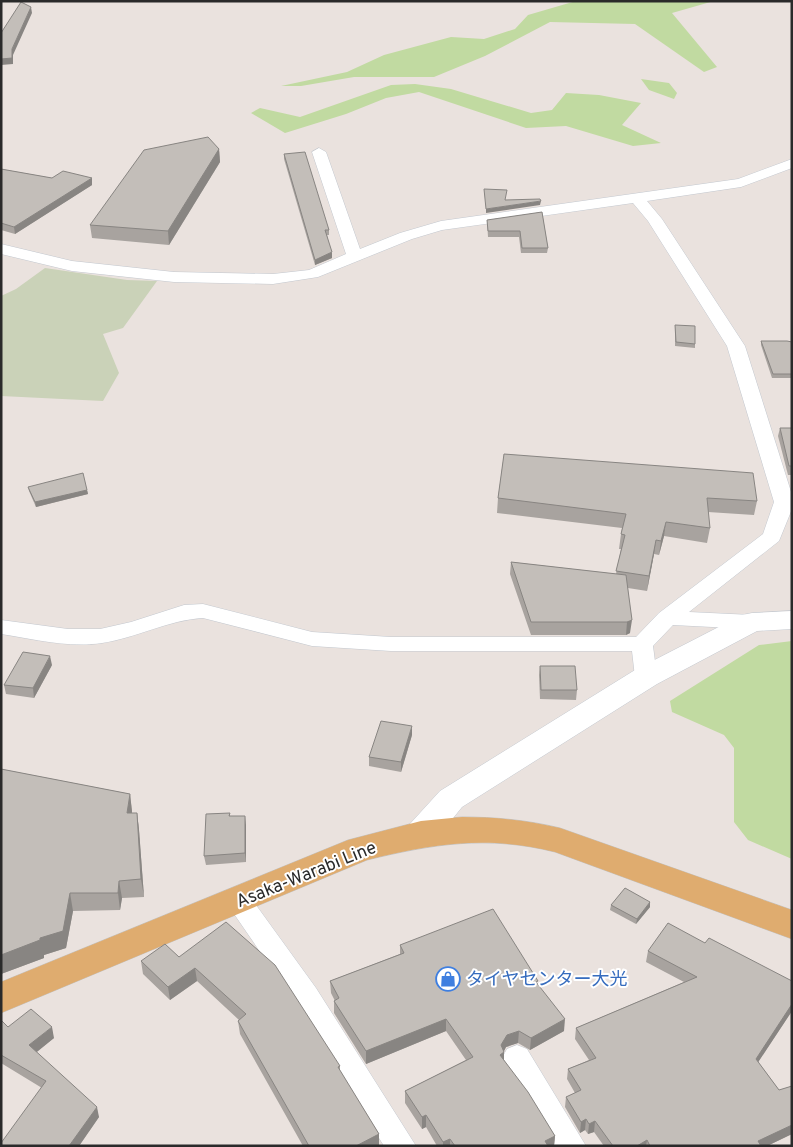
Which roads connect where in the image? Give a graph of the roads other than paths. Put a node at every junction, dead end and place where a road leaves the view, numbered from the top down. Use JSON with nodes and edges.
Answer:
{"nodes":[{"id":1,"x":319,"y":152,"type":"dead end"},
{"id":2,"x":792,"y":164,"type":"edge"},
{"id":3,"x":638,"y":198,"type":"junction"},
{"id":4,"x":1,"y":249,"type":"edge"},
{"id":5,"x":355,"y":256,"type":"junction"},
{"id":6,"x":788,"y":499,"type":"edge"},
{"id":7,"x":667,"y":618,"type":"junction"},
{"id":8,"x":792,"y":620,"type":"edge"},
{"id":9,"x":752,"y":622,"type":"junction"},
{"id":10,"x":1,"y":627,"type":"edge"},
{"id":11,"x":642,"y":644,"type":"junction"},
{"id":12,"x":646,"y":676,"type":"junction"},
{"id":13,"x":421,"y":834,"type":"junction"},
{"id":14,"x":239,"y":901,"type":"junction"},
{"id":15,"x":792,"y":925,"type":"edge"},
{"id":16,"x":1,"y":998,"type":"edge"},
{"id":17,"x":516,"y":1058,"type":"dead end"},
{"id":18,"x":401,"y":1146,"type":"edge"},
{"id":19,"x":571,"y":1146,"type":"edge"}],
"edges":[{"from":1,"to":5,"type":"street"},
{"from":2,"to":3,"type":"street"},
{"from":3,"to":5,"type":"street"},
{"from":3,"to":6,"type":"street"},
{"from":4,"to":5,"type":"street"},
{"from":6,"to":7,"type":"street"},
{"from":7,"to":9,"type":"street"},
{"from":7,"to":11,"type":"street"},
{"from":8,"to":9,"type":"street"},
{"from":9,"to":12,"type":"street"},
{"from":10,"to":11,"type":"street"},
{"from":11,"to":12,"type":"street"},
{"from":12,"to":13,"type":"street"},
{"from":13,"to":14,"type":"main road","name":"Asaka-Warabi Line"},
{"from":13,"to":15,"type":"main road","name":"Asaka-Warabi Line"},
{"from":14,"to":16,"type":"main road","name":"Asaka-Warabi Line"},
{"from":14,"to":18,"type":"street"},
{"from":17,"to":19,"type":"street"}]}
